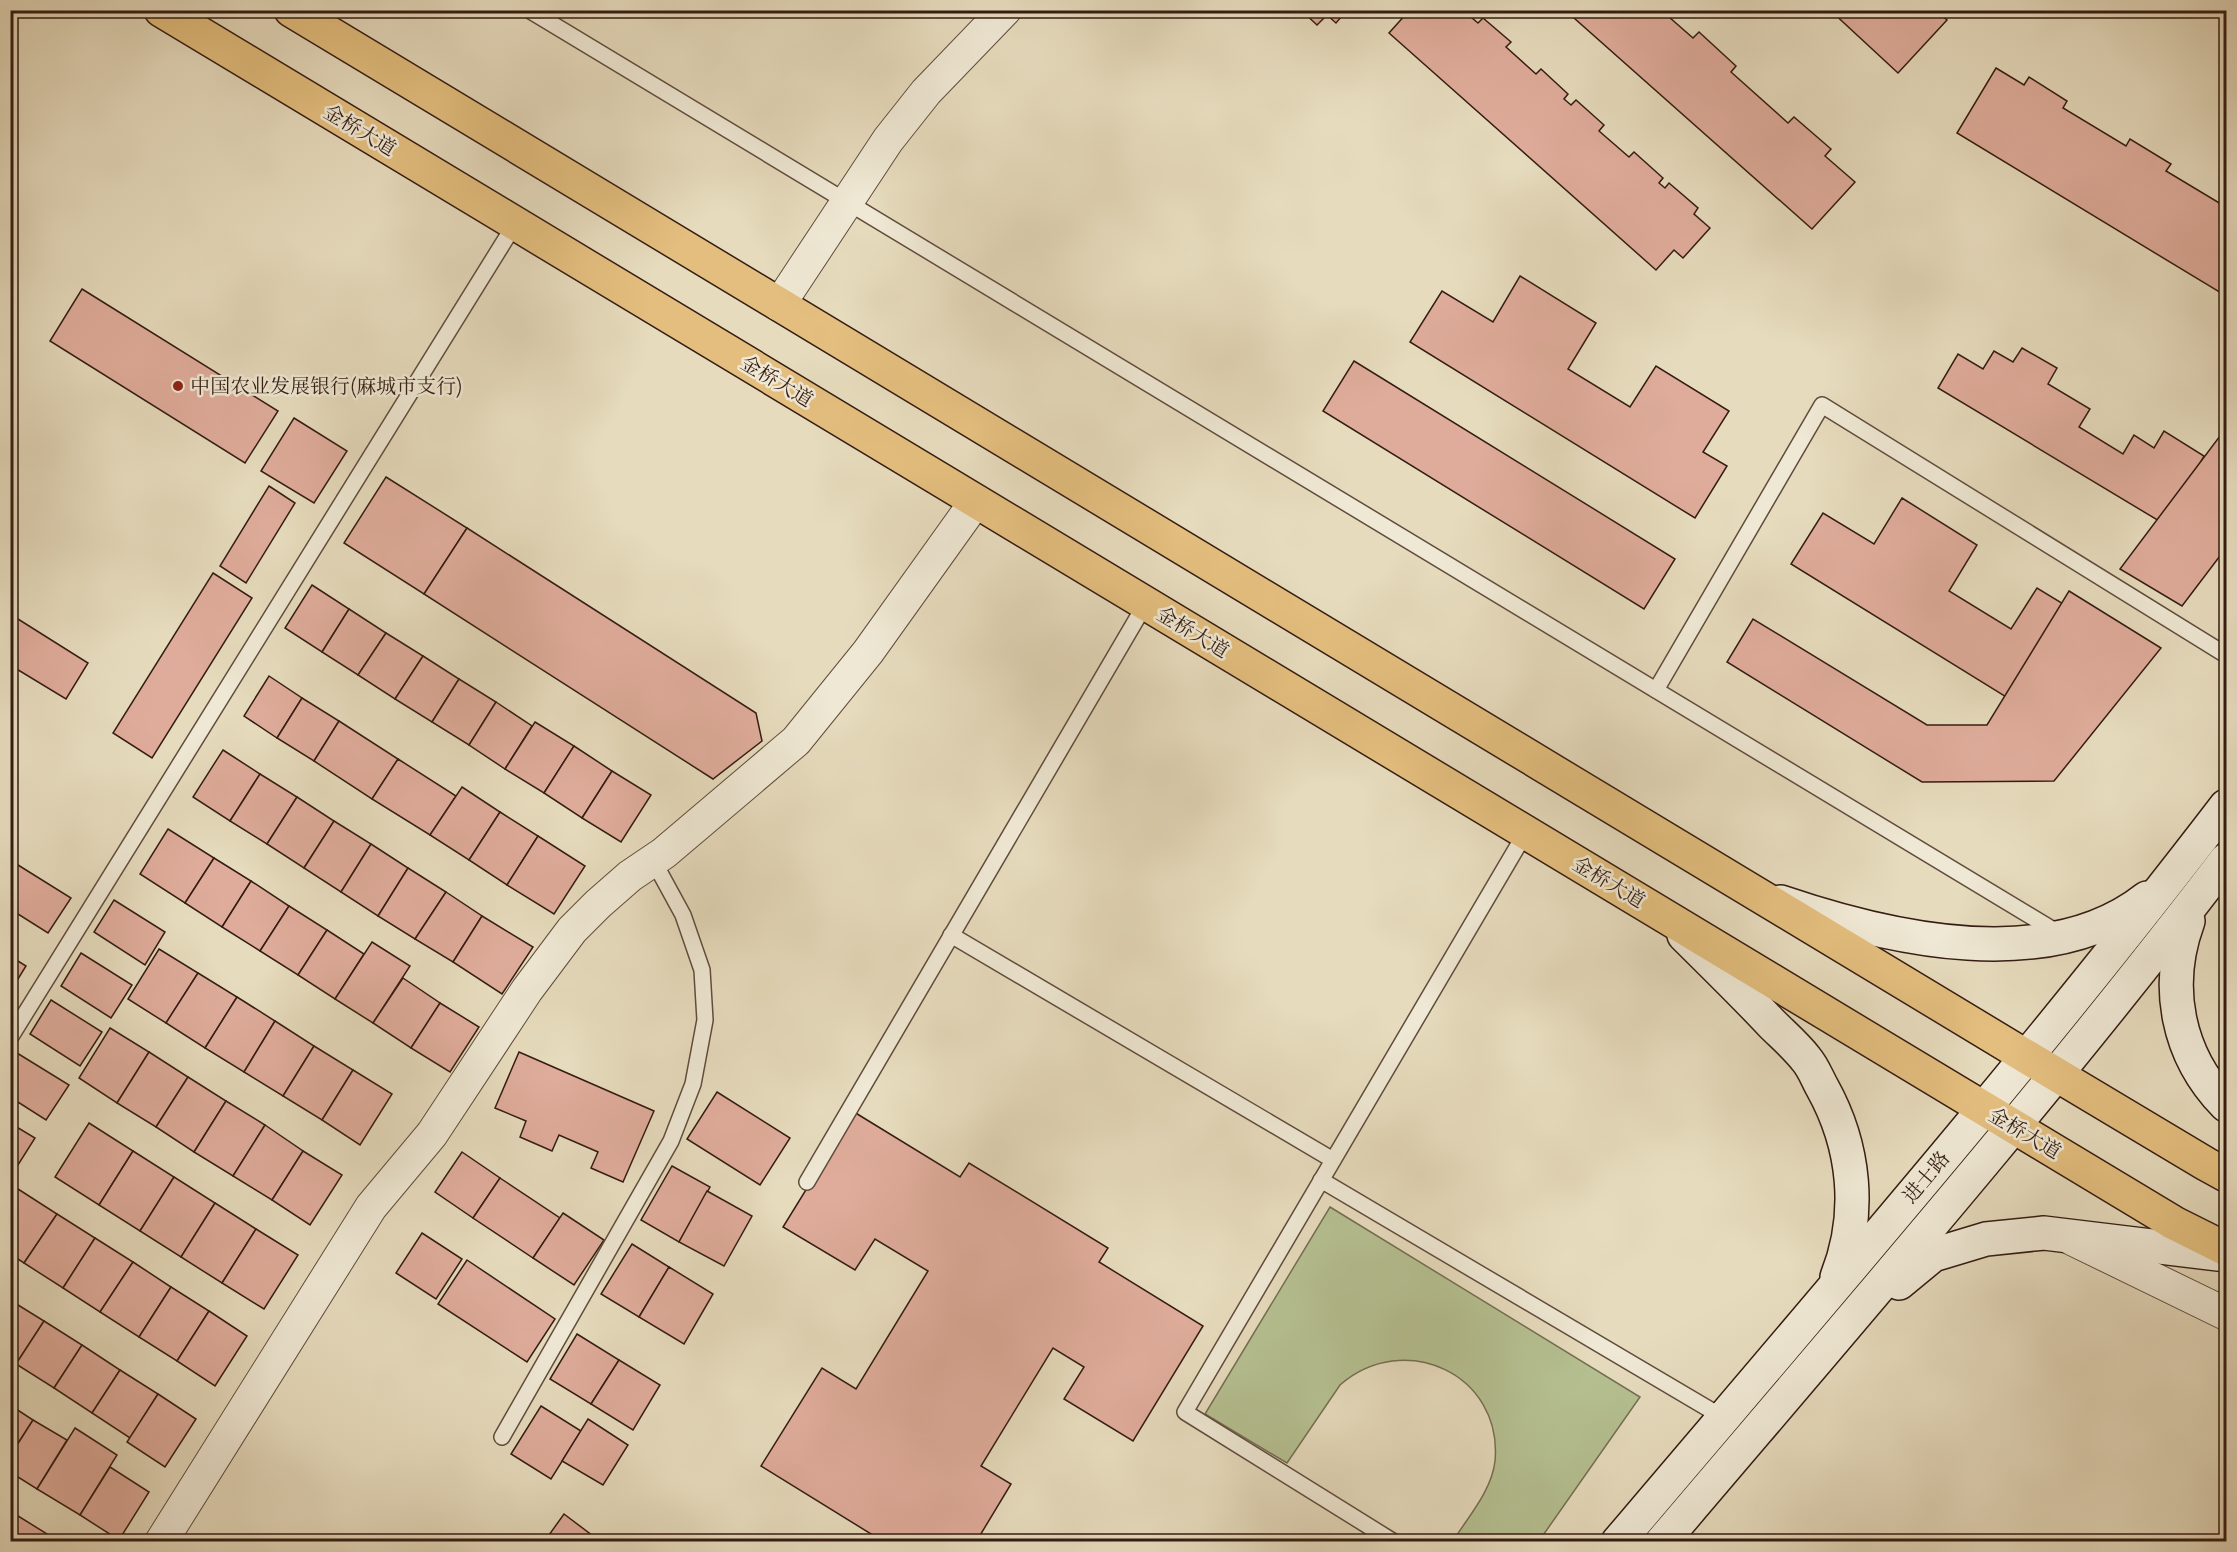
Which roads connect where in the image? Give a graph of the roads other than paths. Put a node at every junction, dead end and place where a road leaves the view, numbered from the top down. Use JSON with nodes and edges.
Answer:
{"nodes":[{"id":1,"x":161,"y":10,"type":"edge"},
{"id":2,"x":291,"y":10,"type":"edge"},
{"id":3,"x":529,"y":10,"type":"edge"},
{"id":4,"x":1005,"y":10,"type":"edge"},
{"id":5,"x":847,"y":203,"type":"junction"},
{"id":6,"x":515,"y":224,"type":"junction"},
{"id":7,"x":779,"y":305,"type":"junction"},
{"id":8,"x":976,"y":501,"type":"junction"},
{"id":9,"x":1146,"y":603,"type":"junction"},
{"id":10,"x":2226,"y":655,"type":"edge"},
{"id":11,"x":1656,"y":690,"type":"junction"},
{"id":12,"x":2226,"y":806,"type":"edge"},
{"id":13,"x":1526,"y":832,"type":"junction"},
{"id":14,"x":653,"y":860,"type":"junction"},
{"id":15,"x":2226,"y":860,"type":"edge"},
{"id":16,"x":2168,"y":882,"type":"junction"},
{"id":17,"x":1757,"y":894,"type":"junction"},
{"id":18,"x":2197,"y":899,"type":"junction"},
{"id":19,"x":1666,"y":916,"type":"junction"},
{"id":20,"x":951,"y":935,"type":"junction"},
{"id":21,"x":2065,"y":937,"type":"junction"},
{"id":22,"x":10,"y":1038,"type":"edge"},
{"id":23,"x":2027,"y":1057,"type":"junction"},
{"id":24,"x":2055,"y":1074,"type":"junction"},
{"id":25,"x":2226,"y":1105,"type":"edge"},
{"id":26,"x":1984,"y":1108,"type":"junction"},
{"id":27,"x":2012,"y":1125,"type":"junction"},
{"id":28,"x":1333,"y":1160,"type":"junction"},
{"id":29,"x":2226,"y":1175,"type":"edge"},
{"id":30,"x":1321,"y":1180,"type":"junction"},
{"id":31,"x":807,"y":1182,"type":"dead end"},
{"id":32,"x":2061,"y":1234,"type":"junction"},
{"id":33,"x":2226,"y":1249,"type":"edge"},
{"id":34,"x":2226,"y":1255,"type":"edge"},
{"id":35,"x":1831,"y":1291,"type":"junction"},
{"id":36,"x":2226,"y":1314,"type":"edge"},
{"id":37,"x":1840,"y":1332,"type":"junction"},
{"id":38,"x":1724,"y":1418,"type":"junction"},
{"id":39,"x":502,"y":1437,"type":"dead end"},
{"id":40,"x":161,"y":1542,"type":"edge"},
{"id":41,"x":1394,"y":1542,"type":"edge"},
{"id":42,"x":1618,"y":1542,"type":"edge"},
{"id":43,"x":1662,"y":1542,"type":"edge"}],
"edges":[{"from":1,"to":6,"type":"highway","name":"金桥大道"},
{"from":2,"to":7,"type":"highway"},
{"from":3,"to":5,"type":"lane"},
{"from":4,"to":5,"type":"street"},
{"from":5,"to":7,"type":"street"},
{"from":5,"to":11,"type":"lane"},
{"from":6,"to":8,"type":"highway","name":"金桥大道"},
{"from":6,"to":22,"type":"lane"},
{"from":7,"to":17,"type":"highway"},
{"from":8,"to":9,"type":"highway","name":"金桥大道"},
{"from":8,"to":14,"type":"street"},
{"from":9,"to":13,"type":"highway","name":"金桥大道"},
{"from":9,"to":20,"type":"lane"},
{"from":10,"to":11,"type":"lane"},
{"from":11,"to":21,"type":"lane"},
{"from":12,"to":16,"type":"main road","name":"进士路"},
{"from":13,"to":19,"type":"highway","name":"金桥大道"},
{"from":13,"to":28,"type":"lane"},
{"from":14,"to":39,"type":"lane"},
{"from":14,"to":40,"type":"street"},
{"from":15,"to":18,"type":"main road","name":"进士路"},
{"from":16,"to":21,"type":"main road"},
{"from":16,"to":23,"type":"main road","name":"进士路"},
{"from":17,"to":21,"type":"main road"},
{"from":17,"to":23,"type":"highway"},
{"from":18,"to":24,"type":"main road","name":"进士路"},
{"from":18,"to":25,"type":"main road"},
{"from":19,"to":26,"type":"highway","name":"金桥大道"},
{"from":19,"to":35,"type":"main road"},
{"from":20,"to":28,"type":"lane"},
{"from":20,"to":31,"type":"lane"},
{"from":23,"to":24,"type":"highway"},
{"from":23,"to":26,"type":"main road","name":"进士路"},
{"from":24,"to":27,"type":"main road","name":"进士路"},
{"from":24,"to":29,"type":"highway"},
{"from":26,"to":27,"type":"highway","name":"金桥大道"},
{"from":26,"to":35,"type":"main road","name":"进士路"},
{"from":27,"to":33,"type":"highway","name":"金桥大道"},
{"from":27,"to":37,"type":"main road","name":"进士路"},
{"from":28,"to":30,"type":"lane"},
{"from":30,"to":38,"type":"lane"},
{"from":30,"to":41,"type":"lane"},
{"from":32,"to":34,"type":"main road"},
{"from":32,"to":36,"type":"street"},
{"from":32,"to":37,"type":"main road"},
{"from":35,"to":38,"type":"main road","name":"进士路"},
{"from":37,"to":43,"type":"main road","name":"进士路"},
{"from":38,"to":42,"type":"main road","name":"进士路"}]}
